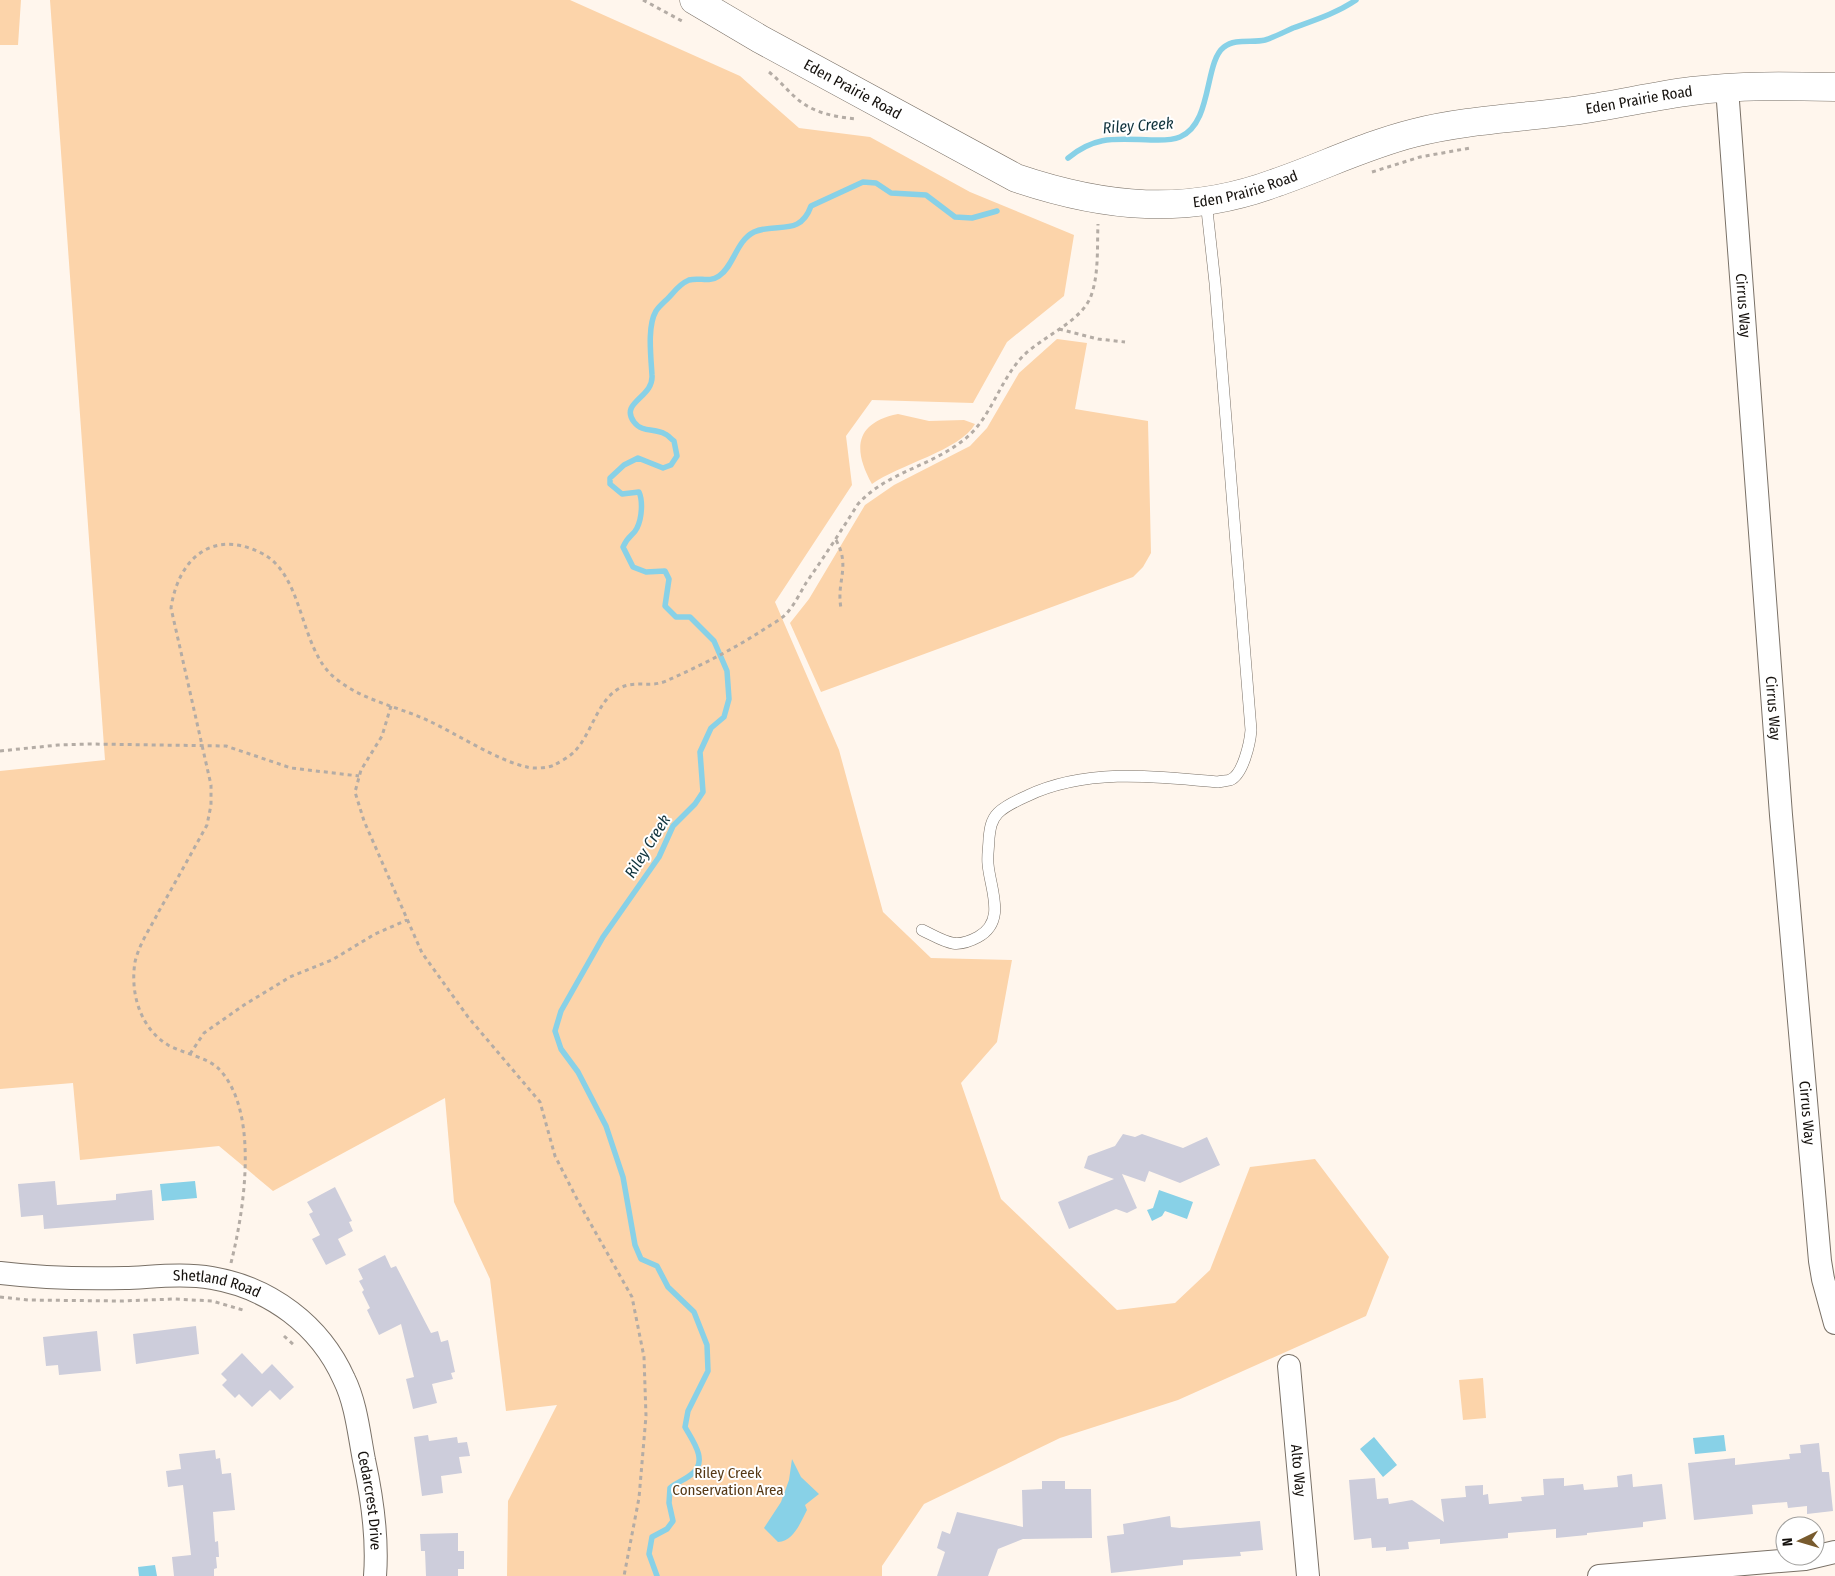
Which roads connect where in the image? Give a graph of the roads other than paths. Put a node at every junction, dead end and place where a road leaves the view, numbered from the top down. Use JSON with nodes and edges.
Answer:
{"nodes":[{"id":1,"x":690,"y":11,"type":"edge"},
{"id":2,"x":1835,"y":87,"type":"edge"},
{"id":3,"x":1727,"y":88,"type":"junction"},
{"id":4,"x":1206,"y":201,"type":"junction"},
{"id":5,"x":922,"y":930,"type":"dead end"},
{"id":6,"x":0,"y":1273,"type":"edge"},
{"id":7,"x":1835,"y":1324,"type":"edge"},
{"id":8,"x":1289,"y":1366,"type":"dead end"},
{"id":9,"x":357,"y":1425,"type":"joint"},
{"id":10,"x":1835,"y":1552,"type":"edge"},
{"id":11,"x":1745,"y":1570,"type":"edge"},
{"id":12,"x":375,"y":1576,"type":"edge"},
{"id":13,"x":1308,"y":1576,"type":"edge"},
{"id":14,"x":1599,"y":1576,"type":"edge"}],
"edges":[{"from":1,"to":4,"type":"street","name":"Eden Prairie Road"},
{"from":2,"to":3,"type":"street","name":"Eden Prairie Road"},
{"from":3,"to":4,"type":"street","name":"Eden Prairie Road"},
{"from":3,"to":7,"type":"street","name":"Cirrus Way"},
{"from":4,"to":5,"type":"lane"},
{"from":6,"to":9,"type":"street","name":"Shetland Road"},
{"from":8,"to":13,"type":"street","name":"Alto Way"},
{"from":9,"to":12,"type":"street","name":"Cedarcrest Drive"},
{"from":10,"to":11,"type":"street"},
{"from":11,"to":14,"type":"street"}]}
